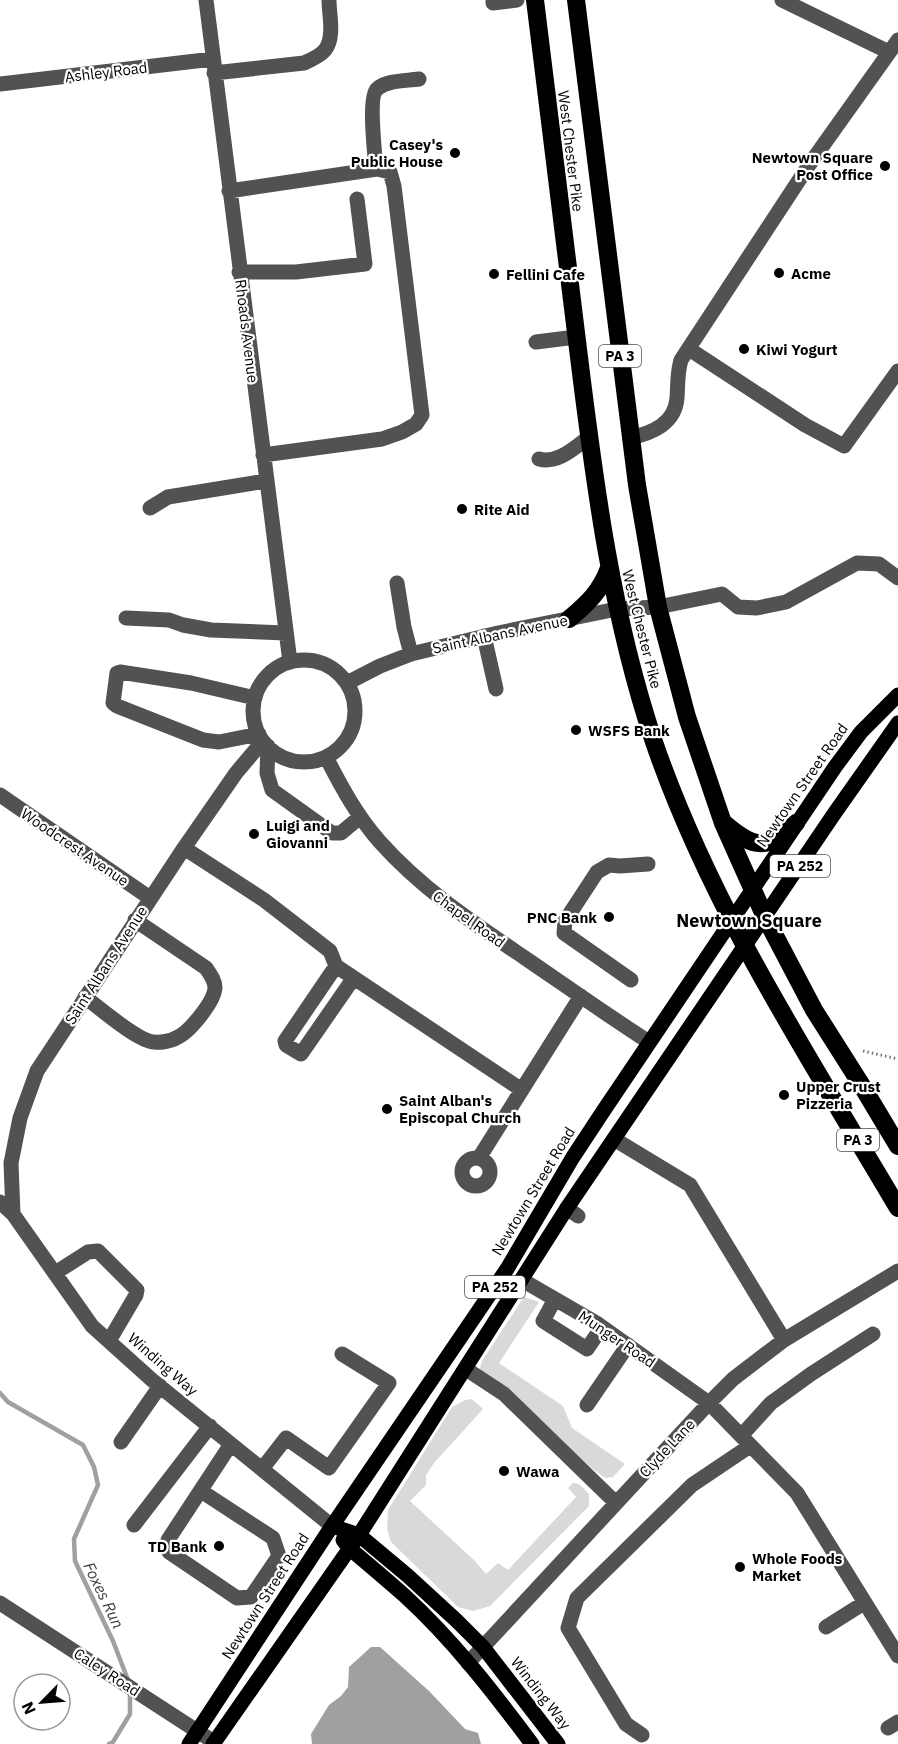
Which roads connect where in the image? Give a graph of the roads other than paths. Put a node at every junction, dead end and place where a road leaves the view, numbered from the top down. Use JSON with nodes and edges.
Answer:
{"nodes":[{"id":1,"x":206,"y":0,"type":"edge"},
{"id":2,"x":329,"y":0,"type":"edge"},
{"id":3,"x":493,"y":0,"type":"edge"},
{"id":4,"x":517,"y":0,"type":"edge"},
{"id":5,"x":535,"y":0,"type":"edge"},
{"id":6,"x":576,"y":0,"type":"edge"},
{"id":7,"x":782,"y":0,"type":"edge"},
{"id":8,"x":893,"y":46,"type":"edge"},
{"id":9,"x":213,"y":66,"type":"junction"},
{"id":10,"x":419,"y":79,"type":"dead end"},
{"id":11,"x":0,"y":84,"type":"edge"},
{"id":12,"x":375,"y":169,"type":"junction"},
{"id":13,"x":229,"y":191,"type":"junction"},
{"id":14,"x":357,"y":199,"type":"dead end"},
{"id":15,"x":240,"y":272,"type":"junction"},
{"id":16,"x":576,"y":337,"type":"junction"},
{"id":17,"x":536,"y":342,"type":"dead end"},
{"id":18,"x":689,"y":349,"type":"junction"},
{"id":19,"x":898,"y":371,"type":"edge"},
{"id":20,"x":589,"y":437,"type":"junction"},
{"id":21,"x":630,"y":438,"type":"junction"},
{"id":22,"x":263,"y":454,"type":"junction"},
{"id":23,"x":539,"y":459,"type":"dead end"},
{"id":24,"x":266,"y":481,"type":"junction"},
{"id":25,"x":150,"y":508,"type":"dead end"},
{"id":26,"x":609,"y":568,"type":"junction"},
{"id":27,"x":898,"y":578,"type":"edge"},
{"id":28,"x":397,"y":584,"type":"dead end"},
{"id":29,"x":658,"y":607,"type":"junction"},
{"id":30,"x":617,"y":609,"type":"junction"},
{"id":31,"x":126,"y":618,"type":"dead end"},
{"id":32,"x":569,"y":619,"type":"junction"},
{"id":33,"x":286,"y":633,"type":"junction"},
{"id":34,"x":484,"y":636,"type":"junction"},
{"id":35,"x":411,"y":654,"type":"junction"},
{"id":36,"x":290,"y":662,"type":"junction"},
{"id":37,"x":347,"y":683,"type":"junction"},
{"id":38,"x":496,"y":689,"type":"dead end"},
{"id":39,"x":898,"y":695,"type":"edge"},
{"id":40,"x":255,"y":698,"type":"junction"},
{"id":41,"x":898,"y":723,"type":"edge"},
{"id":42,"x":263,"y":740,"type":"junction"},
{"id":43,"x":326,"y":757,"type":"junction"},
{"id":44,"x":0,"y":795,"type":"edge"},
{"id":45,"x":360,"y":817,"type":"junction"},
{"id":46,"x":723,"y":823,"type":"junction"},
{"id":47,"x":796,"y":823,"type":"junction"},
{"id":48,"x":184,"y":848,"type":"junction"},
{"id":49,"x":648,"y":864,"type":"dead end"},
{"id":50,"x":752,"y":889,"type":"junction"},
{"id":51,"x":150,"y":898,"type":"junction"},
{"id":52,"x":765,"y":917,"type":"junction"},
{"id":53,"x":135,"y":920,"type":"junction"},
{"id":54,"x":731,"y":920,"type":"junction"},
{"id":55,"x":745,"y":946,"type":"junction"},
{"id":56,"x":336,"y":966,"type":"junction"},
{"id":57,"x":353,"y":978,"type":"junction"},
{"id":58,"x":631,"y":980,"type":"dead end"},
{"id":59,"x":581,"y":996,"type":"junction"},
{"id":60,"x":85,"y":997,"type":"junction"},
{"id":61,"x":649,"y":1042,"type":"junction"},
{"id":62,"x":522,"y":1090,"type":"junction"},
{"id":63,"x":614,"y":1139,"type":"junction"},
{"id":64,"x":898,"y":1146,"type":"edge"},
{"id":65,"x":479,"y":1158,"type":"dead end"},
{"id":66,"x":0,"y":1202,"type":"edge"},
{"id":67,"x":898,"y":1208,"type":"edge"},
{"id":68,"x":13,"y":1214,"type":"junction"},
{"id":69,"x":898,"y":1271,"type":"edge"},
{"id":70,"x":55,"y":1273,"type":"junction"},
{"id":71,"x":522,"y":1280,"type":"junction"},
{"id":72,"x":555,"y":1299,"type":"junction"},
{"id":73,"x":601,"y":1321,"type":"junction"},
{"id":74,"x":873,"y":1335,"type":"dead end"},
{"id":75,"x":784,"y":1340,"type":"junction"},
{"id":76,"x":109,"y":1341,"type":"junction"},
{"id":77,"x":628,"y":1345,"type":"junction"},
{"id":78,"x":342,"y":1354,"type":"dead end"},
{"id":79,"x":466,"y":1369,"type":"junction"},
{"id":80,"x":159,"y":1386,"type":"junction"},
{"id":81,"x":709,"y":1403,"type":"junction"},
{"id":82,"x":587,"y":1405,"type":"dead end"},
{"id":83,"x":210,"y":1426,"type":"junction"},
{"id":84,"x":746,"y":1441,"type":"junction"},
{"id":85,"x":120,"y":1442,"type":"dead end"},
{"id":86,"x":231,"y":1444,"type":"junction"},
{"id":87,"x":262,"y":1469,"type":"junction"},
{"id":88,"x":201,"y":1491,"type":"junction"},
{"id":89,"x":616,"y":1503,"type":"junction"},
{"id":90,"x":134,"y":1524,"type":"dead end"},
{"id":91,"x":332,"y":1526,"type":"junction"},
{"id":92,"x":359,"y":1535,"type":"junction"},
{"id":93,"x":349,"y":1548,"type":"junction"},
{"id":94,"x":0,"y":1603,"type":"edge"},
{"id":95,"x":864,"y":1603,"type":"junction"},
{"id":96,"x":826,"y":1627,"type":"dead end"},
{"id":97,"x":483,"y":1647,"type":"junction"},
{"id":98,"x":898,"y":1656,"type":"edge"},
{"id":99,"x":468,"y":1663,"type":"junction"},
{"id":100,"x":642,"y":1735,"type":"dead end"},
{"id":101,"x":194,"y":1738,"type":"edge"},
{"id":102,"x":214,"y":1743,"type":"edge"},
{"id":103,"x":532,"y":1744,"type":"edge"},
{"id":104,"x":558,"y":1744,"type":"edge"}],
"edges":[{"from":1,"to":9,"type":"street","name":"Rhoads Avenue"},
{"from":2,"to":9,"type":"street","name":"Ashley Road"},
{"from":3,"to":4,"type":"street"},
{"from":5,"to":16,"type":"highway","name":"West Chester Pike","number":"PA 3"},
{"from":6,"to":21,"type":"highway","name":"West Chester Pike","number":"PA 3"},
{"from":7,"to":8,"type":"street"},
{"from":8,"to":18,"type":"street"},
{"from":9,"to":11,"type":"street","name":"Ashley Road"},
{"from":9,"to":13,"type":"street","name":"Rhoads Avenue"},
{"from":10,"to":12,"type":"street"},
{"from":12,"to":13,"type":"street"},
{"from":12,"to":22,"type":"street"},
{"from":13,"to":15,"type":"street","name":"Rhoads Avenue"},
{"from":14,"to":15,"type":"street"},
{"from":15,"to":22,"type":"street","name":"Rhoads Avenue"},
{"from":16,"to":17,"type":"street"},
{"from":16,"to":20,"type":"highway","name":"West Chester Pike","number":"PA 3"},
{"from":18,"to":19,"type":"street"},
{"from":18,"to":21,"type":"street"},
{"from":20,"to":23,"type":"street"},
{"from":20,"to":26,"type":"highway","name":"West Chester Pike","number":"PA 3"},
{"from":21,"to":29,"type":"highway","name":"West Chester Pike","number":"PA 3"},
{"from":22,"to":24,"type":"street","name":"Rhoads Avenue"},
{"from":24,"to":25,"type":"street"},
{"from":24,"to":33,"type":"street","name":"Rhoads Avenue"},
{"from":26,"to":30,"type":"highway","name":"West Chester Pike","number":"PA 3"},
{"from":26,"to":32,"type":"highway"},
{"from":27,"to":29,"type":"street","name":"Saint Albans Avenue"},
{"from":28,"to":35,"type":"street"},
{"from":29,"to":30,"type":"street","name":"Saint Albans Avenue"},
{"from":29,"to":46,"type":"highway","name":"West Chester Pike","number":"PA 3"},
{"from":30,"to":32,"type":"street","name":"Saint Albans Avenue"},
{"from":30,"to":54,"type":"highway","name":"West Chester Pike","number":"PA 3"},
{"from":31,"to":33,"type":"street"},
{"from":32,"to":34,"type":"street","name":"Saint Albans Avenue"},
{"from":33,"to":36,"type":"street","name":"Rhoads Avenue"},
{"from":34,"to":35,"type":"street","name":"Saint Albans Avenue"},
{"from":34,"to":38,"type":"street"},
{"from":35,"to":37,"type":"street","name":"Saint Albans Avenue"},
{"from":36,"to":37,"type":"street"},
{"from":36,"to":40,"type":"street"},
{"from":37,"to":43,"type":"street"},
{"from":39,"to":47,"type":"main road","name":"Newtown Street Road","number":"PA 252"},
{"from":40,"to":42,"type":"street"},
{"from":40,"to":42,"type":"street"},
{"from":41,"to":52,"type":"main road","number":"PA 252"},
{"from":42,"to":43,"type":"street"},
{"from":42,"to":45,"type":"street"},
{"from":42,"to":48,"type":"street","name":"Saint Albans Avenue"},
{"from":43,"to":45,"type":"street","name":"Chapel Road"},
{"from":44,"to":51,"type":"street","name":"Woodcrest Avenue"},
{"from":45,"to":59,"type":"street","name":"Chapel Road"},
{"from":46,"to":47,"type":"highway"},
{"from":46,"to":50,"type":"highway","name":"West Chester Pike","number":"PA 3"},
{"from":47,"to":50,"type":"main road","name":"Newtown Street Road","number":"PA 252"},
{"from":48,"to":51,"type":"street","name":"Saint Albans Avenue"},
{"from":48,"to":56,"type":"street"},
{"from":49,"to":58,"type":"street"},
{"from":50,"to":52,"type":"highway","name":"West Chester Pike","number":"PA 3"},
{"from":50,"to":54,"type":"main road","name":"Newtown Street Road","number":"PA 252"},
{"from":51,"to":53,"type":"street","name":"Saint Albans Avenue"},
{"from":52,"to":55,"type":"main road","number":"PA 252"},
{"from":52,"to":64,"type":"highway","name":"West Chester Pike","number":"PA 3"},
{"from":53,"to":60,"type":"street","name":"Saint Albans Avenue"},
{"from":53,"to":60,"type":"street"},
{"from":54,"to":55,"type":"highway","name":"West Chester Pike","number":"PA 3"},
{"from":54,"to":61,"type":"main road","name":"Newtown Street Road","number":"PA 252"},
{"from":55,"to":63,"type":"main road","number":"PA 252"},
{"from":55,"to":67,"type":"highway","name":"West Chester Pike","number":"PA 3"},
{"from":56,"to":57,"type":"street"},
{"from":56,"to":57,"type":"street"},
{"from":57,"to":62,"type":"street"},
{"from":59,"to":61,"type":"street","name":"Chapel Road"},
{"from":59,"to":62,"type":"street"},
{"from":60,"to":68,"type":"street","name":"Saint Albans Avenue"},
{"from":61,"to":91,"type":"main road","name":"Newtown Street Road","number":"PA 252"},
{"from":62,"to":65,"type":"street"},
{"from":63,"to":71,"type":"main road","number":"PA 252"},
{"from":63,"to":75,"type":"street"},
{"from":66,"to":68,"type":"street","name":"Winding Way"},
{"from":68,"to":70,"type":"street","name":"Winding Way"},
{"from":69,"to":75,"type":"street","name":"Clyde Lane"},
{"from":70,"to":76,"type":"street","name":"Winding Way"},
{"from":70,"to":76,"type":"street"},
{"from":71,"to":72,"type":"street","name":"Munger Road"},
{"from":71,"to":79,"type":"main road","number":"PA 252"},
{"from":72,"to":73,"type":"street","name":"Munger Road"},
{"from":72,"to":73,"type":"street"},
{"from":73,"to":77,"type":"street","name":"Munger Road"},
{"from":74,"to":84,"type":"street"},
{"from":75,"to":81,"type":"street","name":"Clyde Lane"},
{"from":76,"to":80,"type":"street","name":"Winding Way"},
{"from":77,"to":81,"type":"street","name":"Munger Road"},
{"from":77,"to":82,"type":"street"},
{"from":78,"to":87,"type":"street"},
{"from":79,"to":89,"type":"street"},
{"from":79,"to":92,"type":"main road","number":"PA 252"},
{"from":80,"to":83,"type":"street","name":"Winding Way"},
{"from":80,"to":85,"type":"street"},
{"from":81,"to":84,"type":"street","name":"Munger Road"},
{"from":81,"to":89,"type":"street","name":"Clyde Lane"},
{"from":83,"to":86,"type":"street","name":"Winding Way"},
{"from":83,"to":90,"type":"street"},
{"from":84,"to":95,"type":"street","name":"Munger Road"},
{"from":84,"to":100,"type":"street"},
{"from":86,"to":87,"type":"street","name":"Winding Way"},
{"from":86,"to":88,"type":"street"},
{"from":87,"to":91,"type":"street","name":"Winding Way"},
{"from":88,"to":88,"type":"street"},
{"from":89,"to":97,"type":"street","name":"Clyde Lane"},
{"from":91,"to":92,"type":"main road","name":"Winding Way"},
{"from":91,"to":93,"type":"main road","name":"Winding Way"},
{"from":91,"to":101,"type":"main road","name":"Newtown Street Road","number":"PA 252"},
{"from":92,"to":93,"type":"main road","number":"PA 252"},
{"from":92,"to":97,"type":"main road","name":"Winding Way"},
{"from":93,"to":99,"type":"main road","name":"Winding Way"},
{"from":93,"to":102,"type":"main road","number":"PA 252"},
{"from":94,"to":101,"type":"street","name":"Caley Road"},
{"from":95,"to":96,"type":"street"},
{"from":95,"to":98,"type":"street","name":"Munger Road"},
{"from":97,"to":99,"type":"street","name":"Clyde Lane"},
{"from":97,"to":104,"type":"main road","name":"Winding Way"},
{"from":99,"to":103,"type":"main road","name":"Winding Way"},
{"from":101,"to":102,"type":"street","name":"Caley Road"}]}
